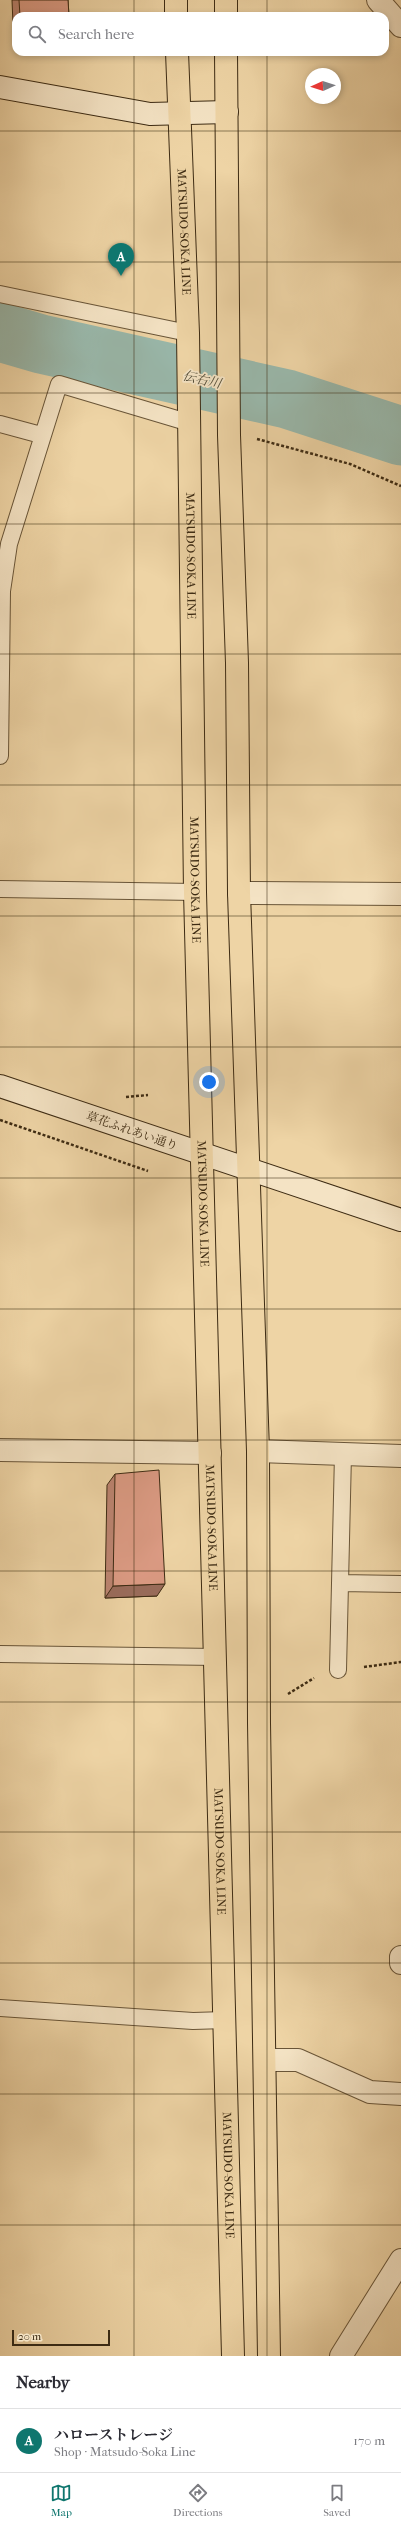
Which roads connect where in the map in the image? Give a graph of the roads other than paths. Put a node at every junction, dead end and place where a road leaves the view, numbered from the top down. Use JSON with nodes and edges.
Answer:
{"nodes":[{"id":1,"x":176,"y":0,"type":"edge"},
{"id":2,"x":226,"y":0,"type":"edge"},
{"id":3,"x":378,"y":0,"type":"edge"},
{"id":4,"x":176,"y":12,"type":"edge"},
{"id":5,"x":226,"y":12,"type":"edge"},
{"id":6,"x":389,"y":12,"type":"edge"},
{"id":7,"x":389,"y":12,"type":"edge"},
{"id":8,"x":401,"y":26,"type":"edge"},
{"id":9,"x":177,"y":56,"type":"edge"},
{"id":10,"x":226,"y":56,"type":"edge"},
{"id":11,"x":0,"y":87,"type":"edge"},
{"id":12,"x":227,"y":112,"type":"junction"},
{"id":13,"x":178,"y":114,"type":"junction"},
{"id":14,"x":0,"y":294,"type":"edge"},
{"id":15,"x":188,"y":333,"type":"junction"},
{"id":16,"x":190,"y":423,"type":"junction"},
{"id":17,"x":0,"y":424,"type":"edge"},
{"id":18,"x":41,"y":435,"type":"junction"},
{"id":19,"x":0,"y":756,"type":"edge"},
{"id":20,"x":0,"y":888,"type":"edge"},
{"id":21,"x":195,"y":892,"type":"junction"},
{"id":22,"x":239,"y":894,"type":"junction"},
{"id":23,"x":401,"y":894,"type":"edge"},
{"id":24,"x":0,"y":1086,"type":"edge"},
{"id":25,"x":203,"y":1156,"type":"junction"},
{"id":26,"x":249,"y":1169,"type":"junction"},
{"id":27,"x":401,"y":1220,"type":"edge"},
{"id":28,"x":0,"y":1450,"type":"edge"},
{"id":29,"x":258,"y":1451,"type":"junction"},
{"id":30,"x":210,"y":1453,"type":"junction"},
{"id":31,"x":342,"y":1454,"type":"junction"},
{"id":32,"x":401,"y":1456,"type":"edge"},
{"id":33,"x":340,"y":1583,"type":"junction"},
{"id":34,"x":401,"y":1584,"type":"edge"},
{"id":35,"x":0,"y":1654,"type":"edge"},
{"id":36,"x":216,"y":1657,"type":"junction"},
{"id":37,"x":338,"y":1670,"type":"dead end"},
{"id":38,"x":401,"y":1957,"type":"edge"},
{"id":39,"x":401,"y":1963,"type":"edge"},
{"id":40,"x":0,"y":2008,"type":"edge"},
{"id":41,"x":225,"y":2020,"type":"junction"},
{"id":42,"x":265,"y":2060,"type":"junction"},
{"id":43,"x":401,"y":2094,"type":"edge"},
{"id":44,"x":401,"y":2260,"type":"edge"},
{"id":45,"x":233,"y":2356,"type":"edge"},
{"id":46,"x":269,"y":2356,"type":"edge"},
{"id":47,"x":341,"y":2356,"type":"edge"}],
"edges":[{"from":1,"to":4,"type":"main road"},
{"from":2,"to":5,"type":"main road"},
{"from":3,"to":6,"type":"street"},
{"from":7,"to":8,"type":"street"},
{"from":9,"to":13,"type":"main road","name":"MATSUDO-SOKA LINE"},
{"from":10,"to":12,"type":"main road"},
{"from":11,"to":13,"type":"street"},
{"from":12,"to":13,"type":"street"},
{"from":12,"to":22,"type":"main road"},
{"from":13,"to":15,"type":"main road","name":"MATSUDO-SOKA LINE"},
{"from":14,"to":15,"type":"lane"},
{"from":15,"to":16,"type":"main road","name":"MATSUDO-SOKA LINE"},
{"from":16,"to":18,"type":"lane"},
{"from":16,"to":21,"type":"main road","name":"MATSUDO-SOKA LINE"},
{"from":17,"to":18,"type":"lane"},
{"from":18,"to":19,"type":"lane"},
{"from":20,"to":21,"type":"lane"},
{"from":21,"to":25,"type":"main road","name":"MATSUDO-SOKA LINE"},
{"from":22,"to":23,"type":"street"},
{"from":22,"to":26,"type":"main road"},
{"from":24,"to":25,"type":"street","name":"草花ふれあい通り"},
{"from":25,"to":26,"type":"street","name":"草花ふれあい通り"},
{"from":25,"to":30,"type":"main road","name":"MATSUDO-SOKA LINE"},
{"from":26,"to":27,"type":"street","name":"草花ふれあい通り"},
{"from":26,"to":29,"type":"main road"},
{"from":28,"to":30,"type":"street"},
{"from":29,"to":31,"type":"street"},
{"from":29,"to":42,"type":"main road"},
{"from":30,"to":36,"type":"main road","name":"MATSUDO-SOKA LINE"},
{"from":31,"to":32,"type":"street"},
{"from":31,"to":33,"type":"lane"},
{"from":33,"to":34,"type":"lane"},
{"from":33,"to":37,"type":"lane"},
{"from":35,"to":36,"type":"lane"},
{"from":36,"to":41,"type":"main road","name":"MATSUDO-SOKA LINE"},
{"from":38,"to":39,"type":"street"},
{"from":40,"to":41,"type":"lane"},
{"from":41,"to":45,"type":"main road","name":"MATSUDO-SOKA LINE"},
{"from":42,"to":43,"type":"street"},
{"from":42,"to":46,"type":"main road"},
{"from":44,"to":47,"type":"street"}]}
